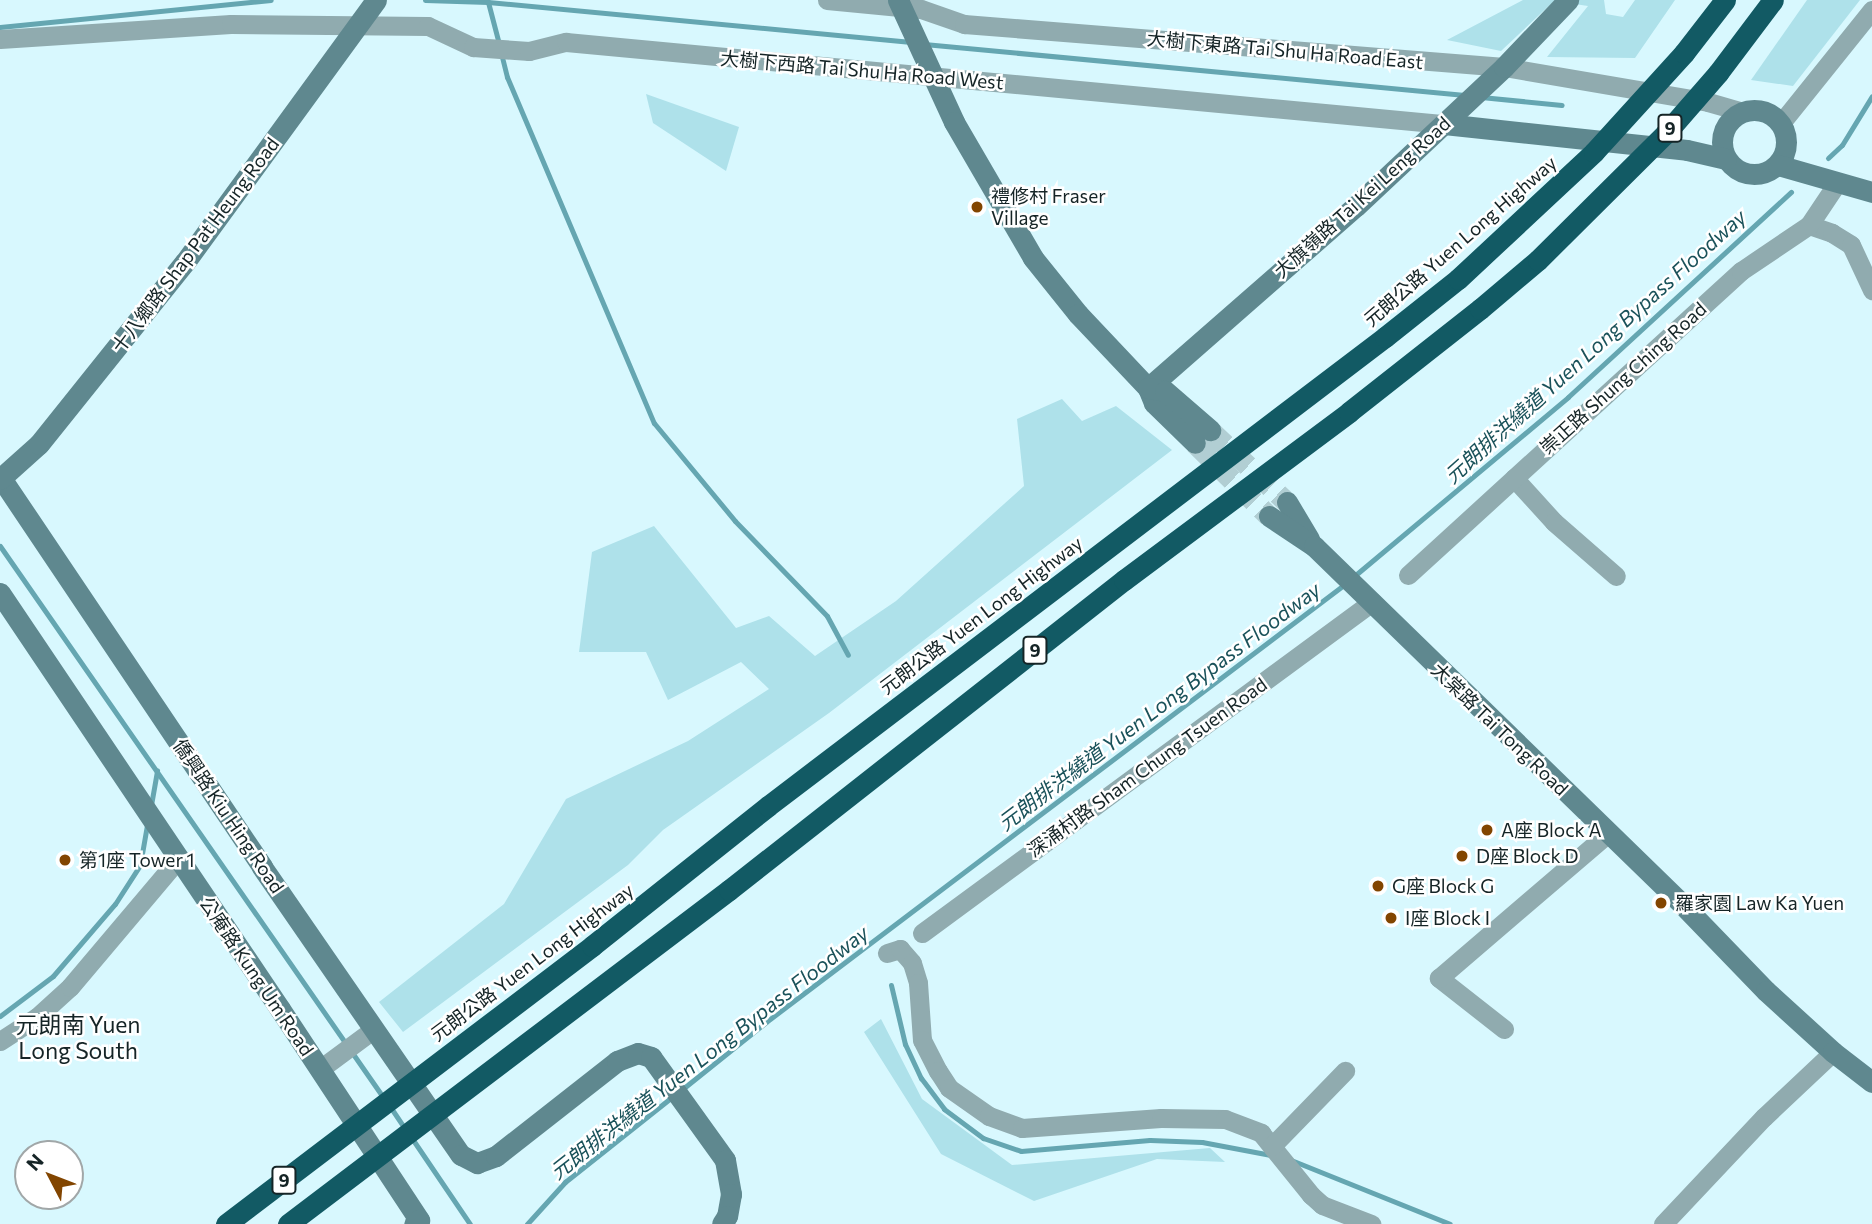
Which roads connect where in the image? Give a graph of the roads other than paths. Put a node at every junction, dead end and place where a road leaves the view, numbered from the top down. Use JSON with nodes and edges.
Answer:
{"nodes":[{"id":1,"x":827,"y":0,"type":"edge"},
{"id":2,"x":1569,"y":0,"type":"edge"},
{"id":3,"x":1725,"y":0,"type":"edge"},
{"id":4,"x":1773,"y":0,"type":"edge"},
{"id":5,"x":902,"y":8,"type":"edge"},
{"id":6,"x":1872,"y":10,"type":"edge"},
{"id":7,"x":366,"y":14,"type":"edge"},
{"id":8,"x":0,"y":39,"type":"edge"},
{"id":9,"x":1498,"y":71,"type":"junction"},
{"id":10,"x":931,"y":74,"type":"junction"},
{"id":11,"x":1742,"y":111,"type":"junction"},
{"id":12,"x":1449,"y":118,"type":"junction"},
{"id":13,"x":1781,"y":123,"type":"junction"},
{"id":14,"x":1726,"y":159,"type":"junction"},
{"id":15,"x":1778,"y":165,"type":"junction"},
{"id":16,"x":1837,"y":183,"type":"junction"},
{"id":17,"x":1872,"y":192,"type":"edge"},
{"id":18,"x":1808,"y":225,"type":"junction"},
{"id":19,"x":1872,"y":290,"type":"edge"},
{"id":20,"x":1148,"y":388,"type":"junction"},
{"id":21,"x":1203,"y":437,"type":"tunnel mouth"},
{"id":22,"x":0,"y":477,"type":"edge"},
{"id":23,"x":1514,"y":478,"type":"junction"},
{"id":24,"x":1287,"y":502,"type":"tunnel mouth"},
{"id":25,"x":1269,"y":516,"type":"tunnel mouth"},
{"id":26,"x":1314,"y":546,"type":"junction"},
{"id":27,"x":1408,"y":575,"type":"dead end"},
{"id":28,"x":1616,"y":576,"type":"dead end"},
{"id":29,"x":0,"y":593,"type":"edge"},
{"id":30,"x":1372,"y":602,"type":"junction"},
{"id":31,"x":1607,"y":834,"type":"junction"},
{"id":32,"x":173,"y":851,"type":"junction"},
{"id":33,"x":922,"y":933,"type":"dead end"},
{"id":34,"x":887,"y":953,"type":"dead end"},
{"id":35,"x":1504,"y":1028,"type":"dead end"},
{"id":36,"x":374,"y":1029,"type":"junction"},
{"id":37,"x":0,"y":1041,"type":"edge"},
{"id":38,"x":1833,"y":1052,"type":"junction"},
{"id":39,"x":320,"y":1069,"type":"junction"},
{"id":40,"x":1345,"y":1072,"type":"dead end"},
{"id":41,"x":1872,"y":1082,"type":"edge"},
{"id":42,"x":1266,"y":1139,"type":"junction"},
{"id":43,"x":416,"y":1222,"type":"edge"},
{"id":44,"x":226,"y":1224,"type":"edge"},
{"id":45,"x":288,"y":1224,"type":"edge"},
{"id":46,"x":722,"y":1224,"type":"edge"},
{"id":47,"x":1371,"y":1224,"type":"edge"},
{"id":48,"x":1663,"y":1224,"type":"edge"}],
"edges":[{"from":1,"to":5,"type":"street","name":"大樹下東路 Tai Shu Ha Road East"},
{"from":2,"to":9,"type":"street","name":"大旗嶺路 Tai Kei Leng Road"},
{"from":3,"to":44,"type":"highway","name":"元朗公路 Yuen Long Highway","number":"9"},
{"from":4,"to":45,"type":"highway","number":"9"},
{"from":5,"to":9,"type":"street","name":"大樹下東路 Tai Shu Ha Road East"},
{"from":5,"to":10,"type":"street"},
{"from":6,"to":13,"type":"street"},
{"from":7,"to":8,"type":"street","name":"大樹下西路 Tai Shu Ha Road West"},
{"from":7,"to":10,"type":"street","name":"大樹下西路 Tai Shu Ha Road West"},
{"from":7,"to":22,"type":"street","name":"十八鄉路 Shap Pat Heung Road"},
{"from":9,"to":11,"type":"street","name":"大樹下東路 Tai Shu Ha Road East"},
{"from":9,"to":12,"type":"street","name":"大旗嶺路 Tai Kei Leng Road"},
{"from":10,"to":12,"type":"street","name":"大樹下西路 Tai Shu Ha Road West"},
{"from":10,"to":20,"type":"street"},
{"from":11,"to":13,"type":"street"},
{"from":11,"to":14,"type":"street"},
{"from":12,"to":14,"type":"street","name":"大樹下西路 Tai Shu Ha Road West"},
{"from":12,"to":20,"type":"street","name":"大旗嶺路 Tai Kei Leng Road"},
{"from":13,"to":15,"type":"street"},
{"from":14,"to":15,"type":"street","name":"大樹下西路 Tai Shu Ha Road West"},
{"from":15,"to":16,"type":"street"},
{"from":16,"to":17,"type":"street"},
{"from":16,"to":18,"type":"street","name":"崇正路 Shung Ching Road"},
{"from":18,"to":19,"type":"street"},
{"from":18,"to":23,"type":"street","name":"崇正路 Shung Ching Road"},
{"from":20,"to":21,"type":"street"},
{"from":22,"to":36,"type":"street","name":"僑興路 Kiu Hing Road"},
{"from":23,"to":27,"type":"street","name":"崇正路 Shung Ching Road"},
{"from":23,"to":28,"type":"street"},
{"from":24,"to":26,"type":"street","name":"大棠路 Tai Tong Road"},
{"from":25,"to":26,"type":"street","name":"大棠路 Tai Tong Road"},
{"from":26,"to":30,"type":"street","name":"大棠路 Tai Tong Road"},
{"from":29,"to":32,"type":"street","name":"公庵路 Kung Um Road"},
{"from":30,"to":31,"type":"street","name":"大棠路 Tai Tong Road"},
{"from":30,"to":33,"type":"street","name":"深涌村路 Sham Chung Tsuen Road"},
{"from":31,"to":35,"type":"street"},
{"from":31,"to":38,"type":"street","name":"大棠路 Tai Tong Road"},
{"from":32,"to":37,"type":"street"},
{"from":32,"to":39,"type":"street","name":"公庵路 Kung Um Road"},
{"from":34,"to":42,"type":"street"},
{"from":36,"to":39,"type":"street"},
{"from":36,"to":46,"type":"street","name":"僑興路 Kiu Hing Road"},
{"from":38,"to":41,"type":"street","name":"大棠路 Tai Tong Road"},
{"from":38,"to":48,"type":"street"},
{"from":39,"to":43,"type":"street","name":"公庵路 Kung Um Road"},
{"from":40,"to":42,"type":"street"},
{"from":42,"to":47,"type":"street"}]}
